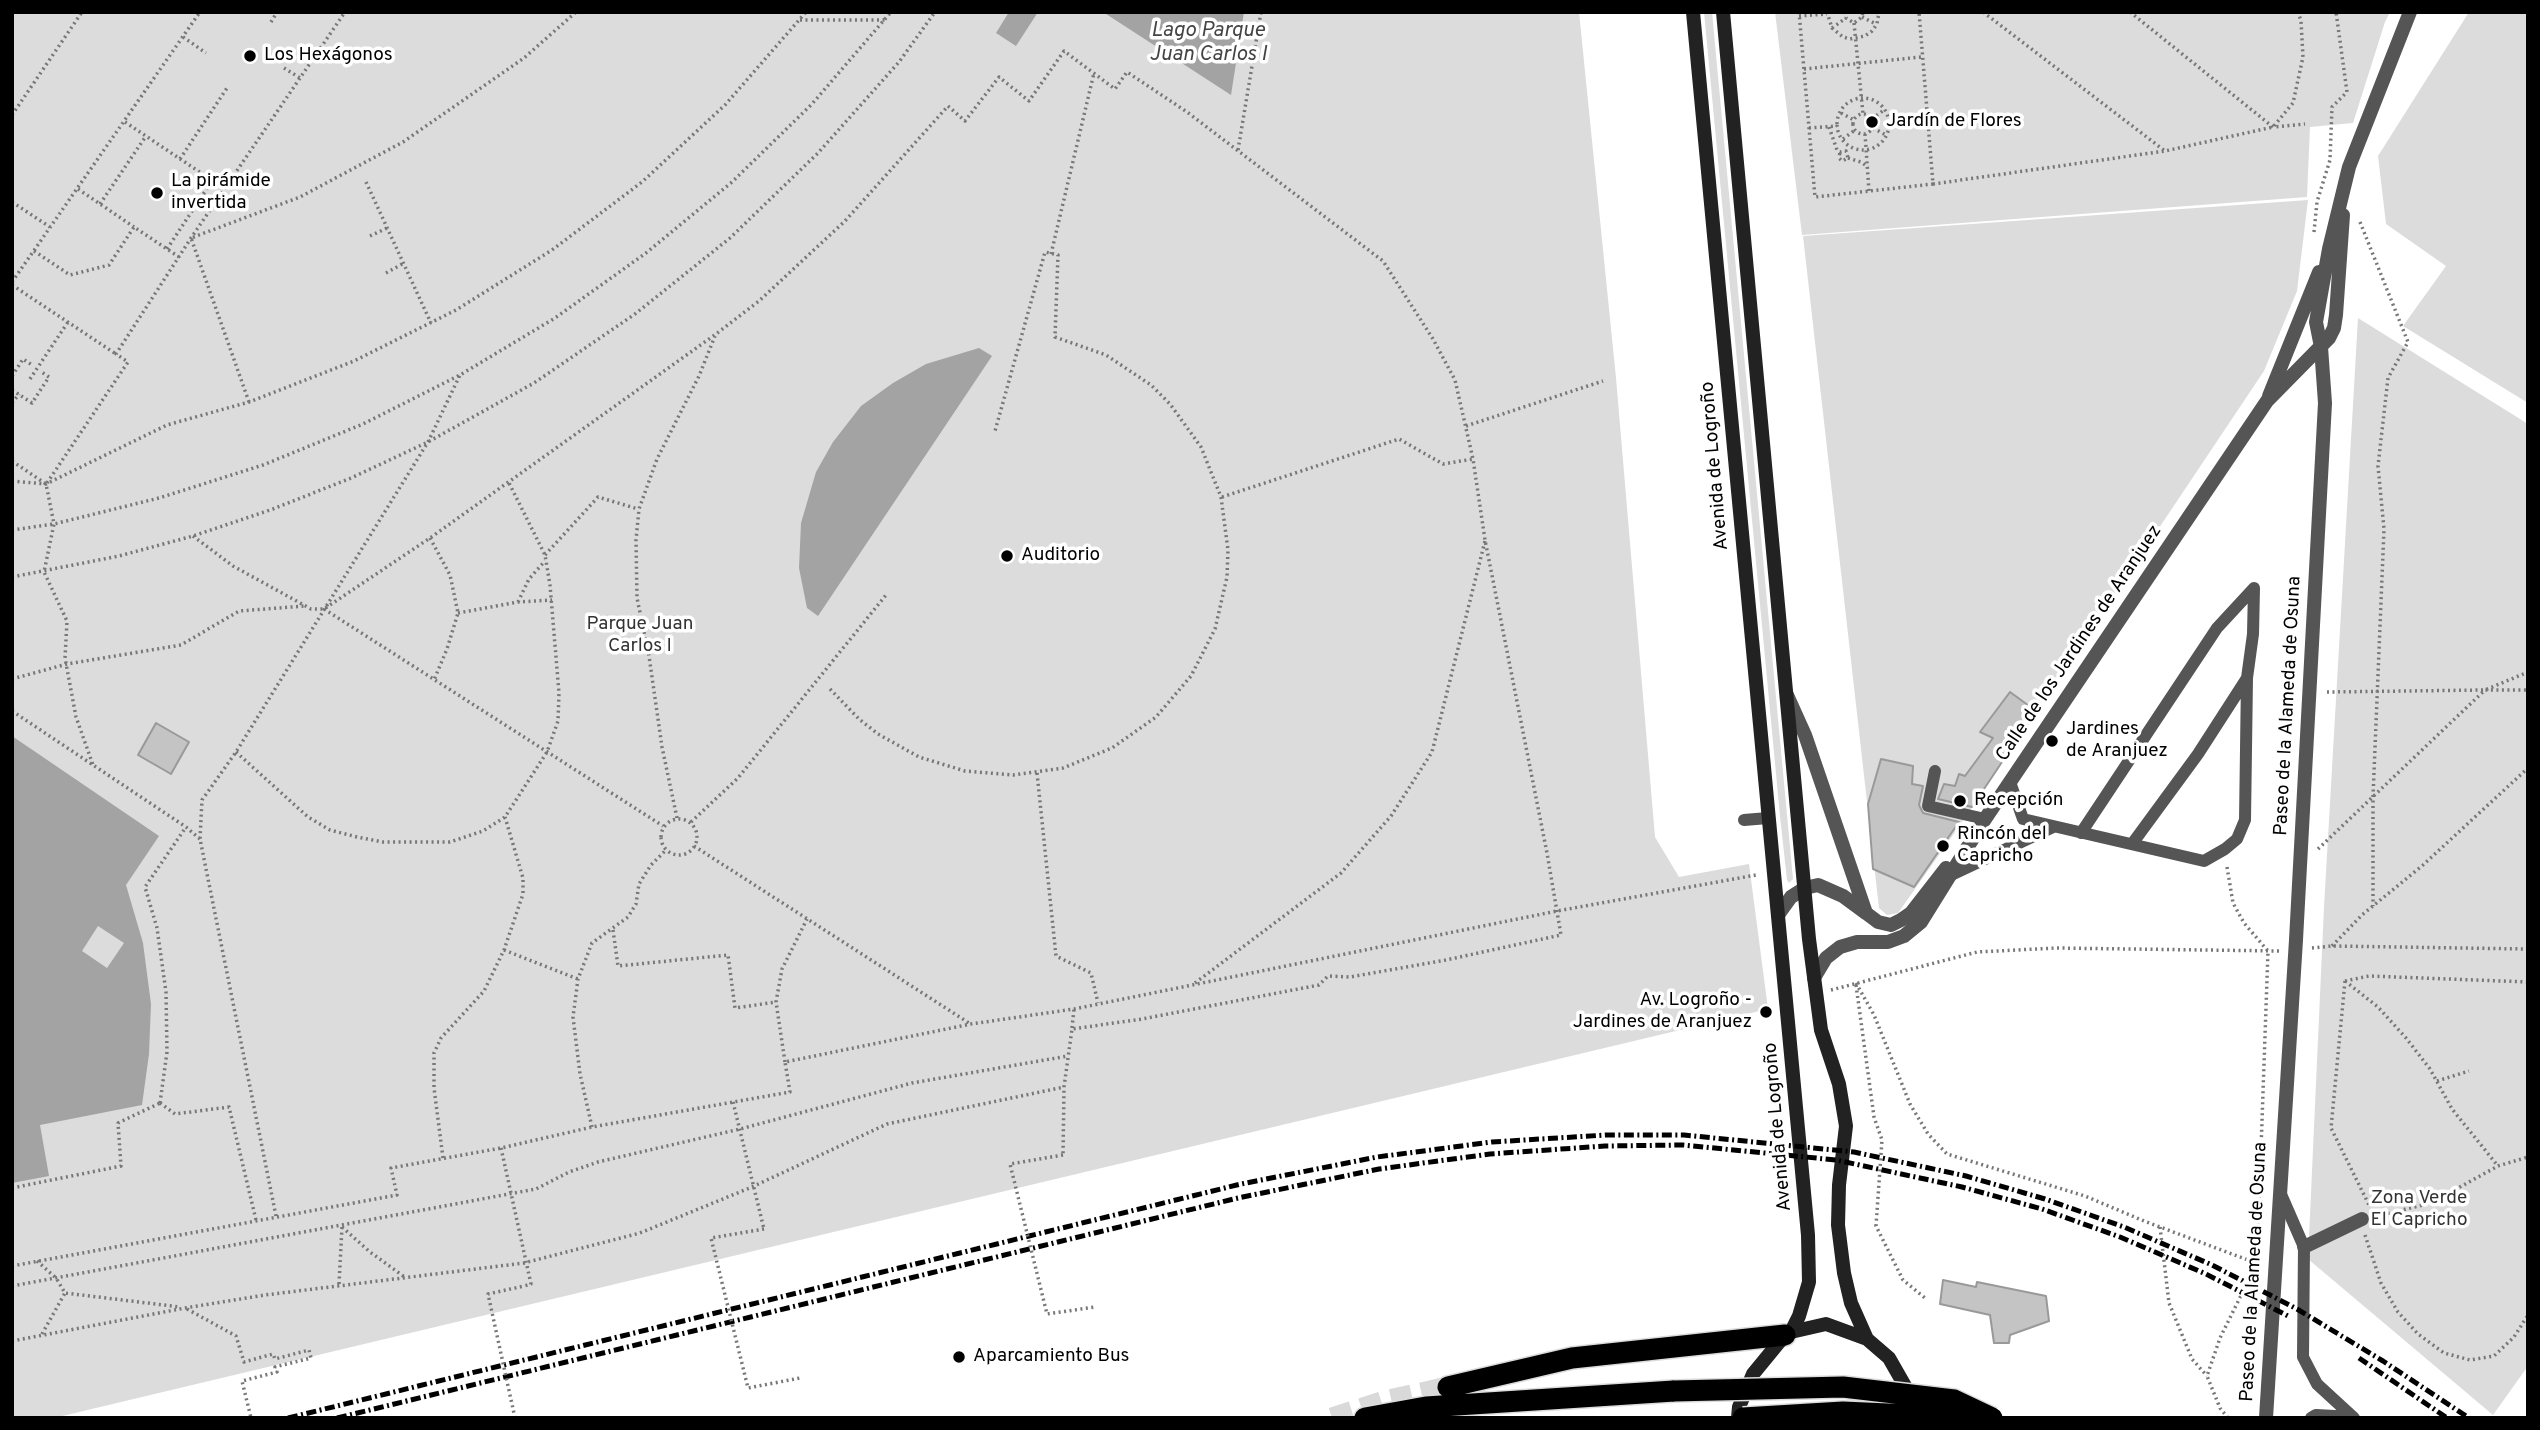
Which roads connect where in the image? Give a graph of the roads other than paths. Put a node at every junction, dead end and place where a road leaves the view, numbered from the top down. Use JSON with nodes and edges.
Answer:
{"nodes":[{"id":1,"x":1693,"y":12,"type":"edge"},
{"id":2,"x":1723,"y":12,"type":"edge"},
{"id":3,"x":2410,"y":12,"type":"edge"},
{"id":4,"x":2341,"y":201,"type":"junction"},
{"id":5,"x":2329,"y":249,"type":"junction"},
{"id":6,"x":2321,"y":347,"type":"junction"},
{"id":7,"x":2267,"y":401,"type":"junction"},
{"id":8,"x":2247,"y":678,"type":"junction"},
{"id":9,"x":1787,"y":695,"type":"junction"},
{"id":10,"x":1935,"y":771,"type":"dead end"},
{"id":11,"x":2010,"y":782,"type":"junction"},
{"id":12,"x":1768,"y":818,"type":"junction"},
{"id":13,"x":1985,"y":819,"type":"junction"},
{"id":14,"x":1744,"y":820,"type":"dead end"},
{"id":15,"x":2053,"y":827,"type":"junction"},
{"id":16,"x":2081,"y":833,"type":"junction"},
{"id":17,"x":1974,"y":835,"type":"junction"},
{"id":18,"x":2132,"y":844,"type":"junction"},
{"id":19,"x":1951,"y":876,"type":"junction"},
{"id":20,"x":1805,"y":888,"type":"junction"},
{"id":21,"x":1866,"y":913,"type":"junction"},
{"id":22,"x":1778,"y":915,"type":"junction"},
{"id":23,"x":1814,"y":978,"type":"junction"},
{"id":24,"x":2280,"y":1192,"type":"junction"},
{"id":25,"x":2362,"y":1219,"type":"road end"},
{"id":26,"x":2304,"y":1247,"type":"junction"},
{"id":27,"x":1788,"y":1334,"type":"junction"},
{"id":28,"x":1867,"y":1339,"type":"junction"},
{"id":29,"x":1448,"y":1387,"type":"tunnel mouth"},
{"id":30,"x":1365,"y":1418,"type":"edge"},
{"id":31,"x":1738,"y":1418,"type":"edge"},
{"id":32,"x":1743,"y":1418,"type":"edge"},
{"id":33,"x":1917,"y":1418,"type":"edge"},
{"id":34,"x":1977,"y":1418,"type":"edge"},
{"id":35,"x":1992,"y":1418,"type":"edge"},
{"id":36,"x":2266,"y":1418,"type":"edge"},
{"id":37,"x":2311,"y":1418,"type":"edge"},
{"id":38,"x":2353,"y":1418,"type":"edge"}],
"edges":[{"from":1,"to":12,"type":"main road","name":"Avenida de Logroño"},
{"from":2,"to":9,"type":"main road"},
{"from":3,"to":4,"type":"street","name":"Paseo de la Alameda de Osuna"},
{"from":4,"to":5,"type":"street","name":"Paseo de la Alameda de Osuna"},
{"from":4,"to":6,"type":"street"},
{"from":5,"to":6,"type":"street","name":"Paseo de la Alameda de Osuna"},
{"from":5,"to":7,"type":"street","name":"Calle de los Jardines de Aranjuez"},
{"from":6,"to":7,"type":"street","name":"Calle de los Jardines de Aranjuez"},
{"from":6,"to":24,"type":"street","name":"Paseo de la Alameda de Osuna"},
{"from":7,"to":11,"type":"street","name":"Calle de los Jardines de Aranjuez"},
{"from":8,"to":16,"type":"lane"},
{"from":8,"to":18,"type":"lane"},
{"from":8,"to":18,"type":"lane"},
{"from":9,"to":20,"type":"main road"},
{"from":9,"to":21,"type":"street"},
{"from":10,"to":13,"type":"lane"},
{"from":11,"to":13,"type":"street","name":"Calle de los Jardines de Aranjuez"},
{"from":11,"to":15,"type":"lane"},
{"from":12,"to":14,"type":"lane"},
{"from":12,"to":22,"type":"main road","name":"Avenida de Logroño"},
{"from":13,"to":17,"type":"street","name":"Calle de los Jardines de Aranjuez"},
{"from":15,"to":16,"type":"lane"},
{"from":15,"to":19,"type":"lane"},
{"from":16,"to":18,"type":"lane"},
{"from":17,"to":19,"type":"street","name":"Calle de los Jardines de Aranjuez"},
{"from":17,"to":21,"type":"street"},
{"from":19,"to":23,"type":"street","name":"Calle de los Jardines de Aranjuez"},
{"from":20,"to":21,"type":"street"},
{"from":20,"to":22,"type":"street"},
{"from":20,"to":23,"type":"main road"},
{"from":22,"to":27,"type":"main road","name":"Avenida de Logroño"},
{"from":23,"to":28,"type":"main road"},
{"from":24,"to":26,"type":"lane"},
{"from":24,"to":36,"type":"street","name":"Paseo de la Alameda de Osuna"},
{"from":25,"to":26,"type":"street"},
{"from":26,"to":38,"type":"lane"},
{"from":27,"to":28,"type":"main road"},
{"from":27,"to":29,"type":"highway"},
{"from":27,"to":31,"type":"main road","name":"Avenida de Logroño"},
{"from":28,"to":33,"type":"main road"},
{"from":30,"to":35,"type":"highway","bridge":true},
{"from":32,"to":34,"type":"highway","bridge":true},
{"from":37,"to":38,"type":"lane"}]}
